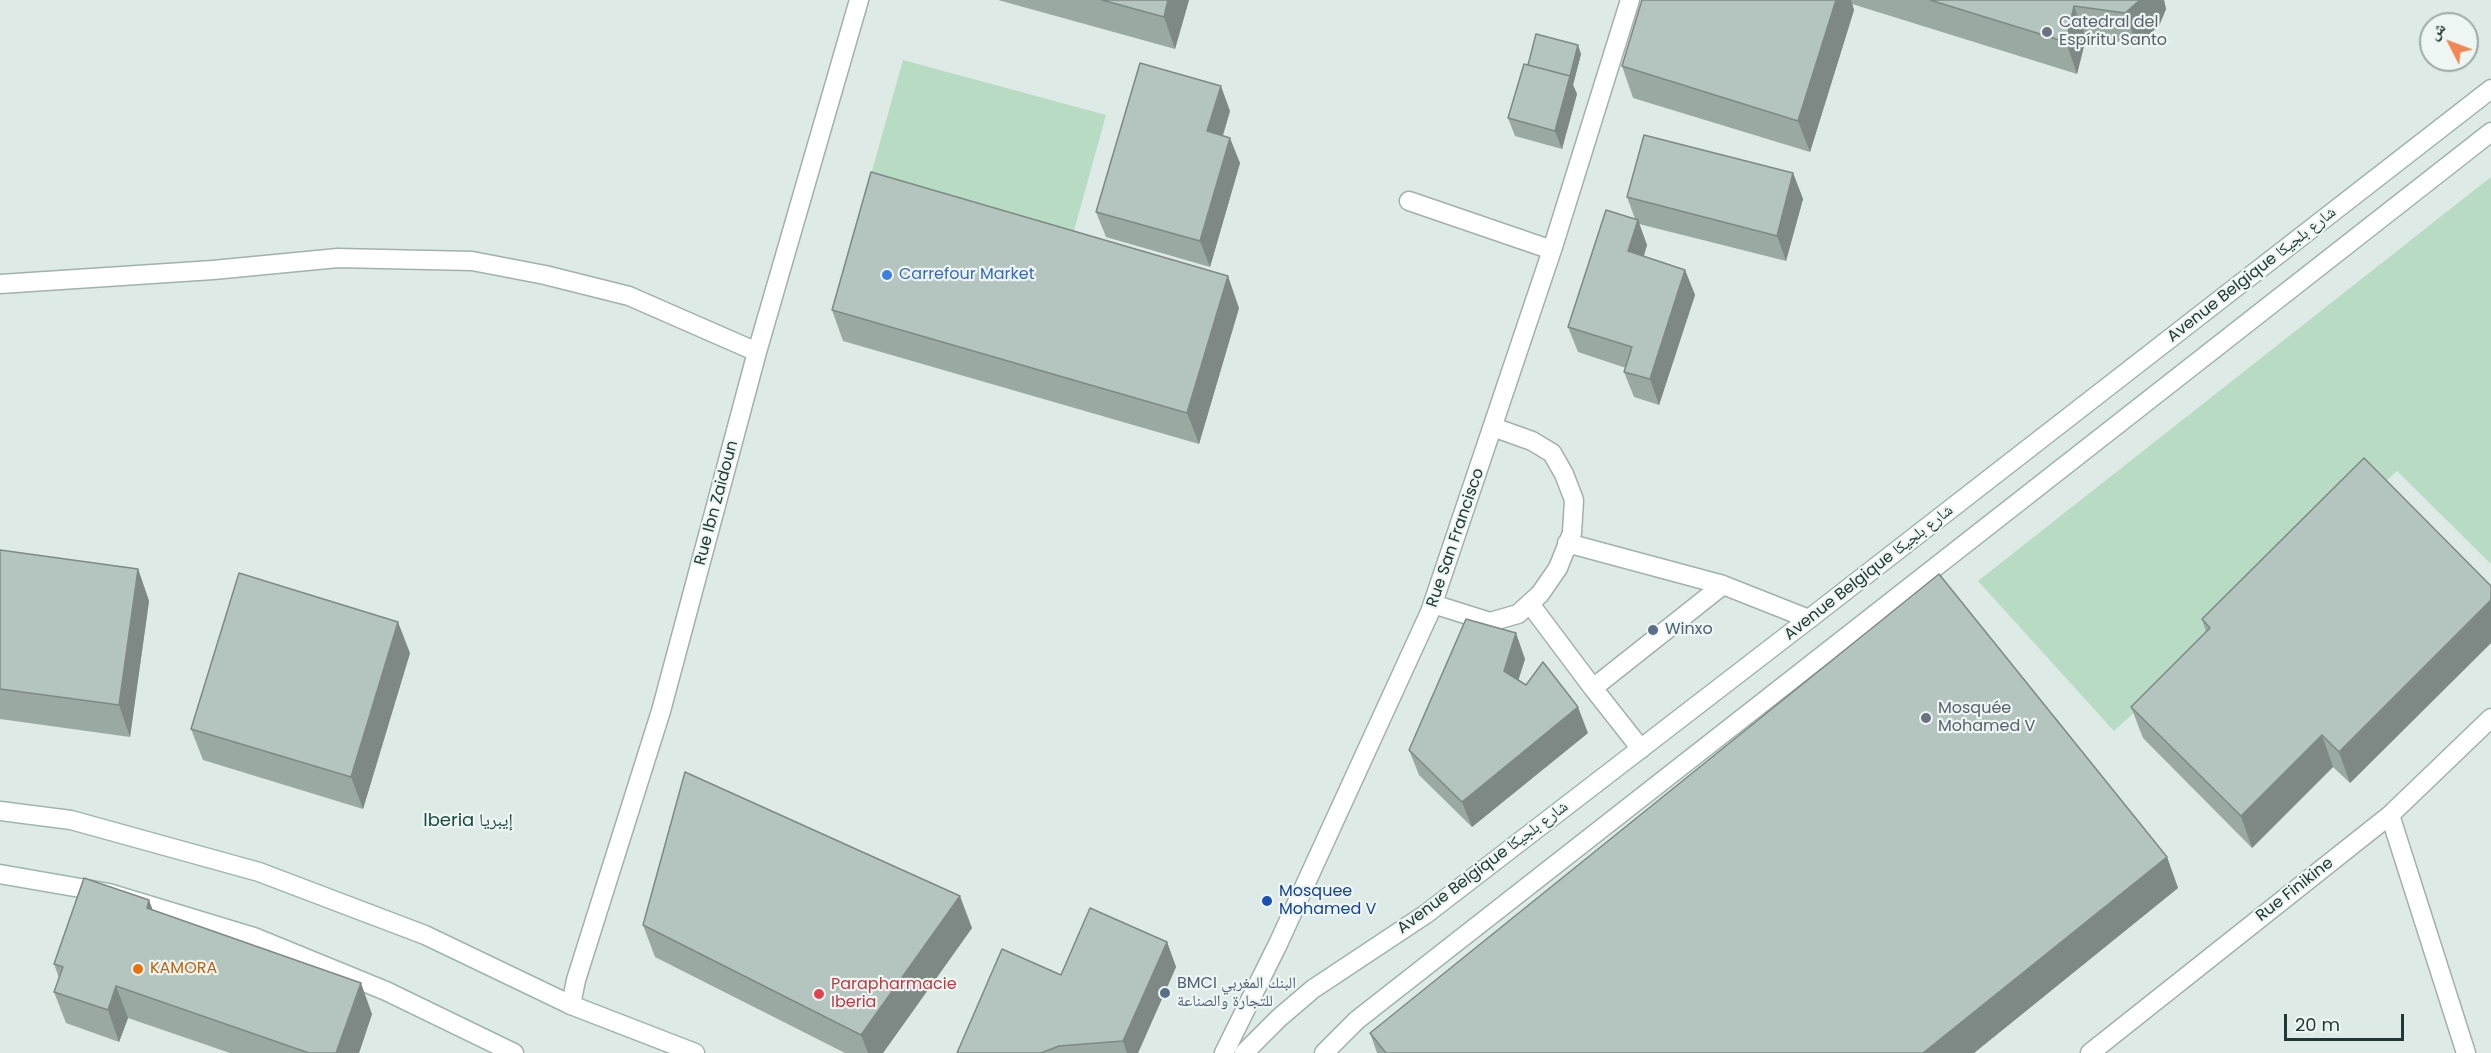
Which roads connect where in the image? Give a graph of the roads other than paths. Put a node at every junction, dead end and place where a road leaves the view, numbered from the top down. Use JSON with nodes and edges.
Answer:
{"nodes":[{"id":1,"x":859,"y":0,"type":"edge"},
{"id":2,"x":1630,"y":0,"type":"edge"},
{"id":3,"x":2491,"y":89,"type":"edge"},
{"id":4,"x":2491,"y":132,"type":"edge"},
{"id":5,"x":1409,"y":201,"type":"dead end"},
{"id":6,"x":1552,"y":250,"type":"junction"},
{"id":7,"x":0,"y":284,"type":"edge"},
{"id":8,"x":757,"y":351,"type":"junction"},
{"id":9,"x":1493,"y":427,"type":"junction"},
{"id":10,"x":1568,"y":543,"type":"junction"},
{"id":11,"x":1723,"y":585,"type":"junction"},
{"id":12,"x":1433,"y":604,"type":"junction"},
{"id":13,"x":1530,"y":604,"type":"junction"},
{"id":14,"x":1809,"y":620,"type":"junction"},
{"id":15,"x":1593,"y":688,"type":"junction"},
{"id":16,"x":2491,"y":717,"type":"edge"},
{"id":17,"x":1641,"y":749,"type":"junction"},
{"id":18,"x":0,"y":811,"type":"edge"},
{"id":19,"x":2390,"y":815,"type":"junction"},
{"id":20,"x":0,"y":874,"type":"edge"},
{"id":21,"x":571,"y":1005,"type":"junction"},
{"id":22,"x":514,"y":1053,"type":"edge"},
{"id":23,"x":695,"y":1053,"type":"edge"},
{"id":24,"x":1224,"y":1053,"type":"edge"},
{"id":25,"x":1244,"y":1053,"type":"edge"},
{"id":26,"x":1324,"y":1053,"type":"edge"},
{"id":27,"x":2090,"y":1053,"type":"edge"},
{"id":28,"x":2466,"y":1053,"type":"edge"}],
"edges":[{"from":1,"to":8,"type":"main road","name":"Rue Ibn Zaidoun"},
{"from":2,"to":6,"type":"main road","name":"Rue San Francisco"},
{"from":3,"to":14,"type":"main road","name":"Avenue Belgique شارع بلجيكا"},
{"from":4,"to":26,"type":"main road"},
{"from":5,"to":6,"type":"main road"},
{"from":6,"to":9,"type":"main road","name":"Rue San Francisco"},
{"from":7,"to":8,"type":"main road"},
{"from":8,"to":21,"type":"main road","name":"Rue Ibn Zaidoun"},
{"from":9,"to":10,"type":"main road"},
{"from":9,"to":12,"type":"main road","name":"Rue San Francisco"},
{"from":10,"to":11,"type":"main road"},
{"from":10,"to":13,"type":"main road"},
{"from":11,"to":14,"type":"main road"},
{"from":11,"to":15,"type":"main road"},
{"from":12,"to":13,"type":"main road"},
{"from":12,"to":24,"type":"main road","name":"Rue San Francisco"},
{"from":13,"to":15,"type":"main road"},
{"from":14,"to":17,"type":"main road","name":"Avenue Belgique شارع بلجيكا"},
{"from":15,"to":17,"type":"main road"},
{"from":16,"to":19,"type":"main road","name":"Rue Finikine"},
{"from":17,"to":25,"type":"main road","name":"Avenue Belgique شارع بلجيكا"},
{"from":18,"to":21,"type":"main road"},
{"from":19,"to":27,"type":"main road","name":"Rue Finikine"},
{"from":19,"to":28,"type":"main road"},
{"from":20,"to":22,"type":"main road"},
{"from":21,"to":23,"type":"main road"}]}
